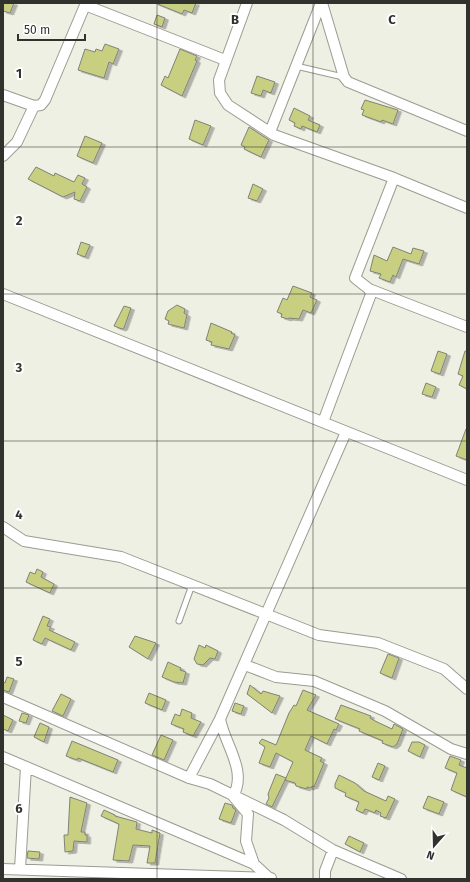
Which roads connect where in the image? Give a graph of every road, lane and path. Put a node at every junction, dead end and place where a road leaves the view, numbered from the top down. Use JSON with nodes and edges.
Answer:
{"nodes":[{"id":1,"x":247,"y":3,"type":"edge"},
{"id":2,"x":322,"y":3,"type":"edge"},
{"id":3,"x":85,"y":4,"type":"edge"},
{"id":4,"x":225,"y":60,"type":"junction"},
{"id":5,"x":296,"y":66,"type":"junction"},
{"id":6,"x":344,"y":77,"type":"junction"},
{"id":7,"x":3,"y":95,"type":"edge"},
{"id":8,"x":34,"y":106,"type":"junction"},
{"id":9,"x":467,"y":131,"type":"edge"},
{"id":10,"x":270,"y":132,"type":"junction"},
{"id":11,"x":3,"y":156,"type":"edge"},
{"id":12,"x":394,"y":178,"type":"junction"},
{"id":13,"x":467,"y":208,"type":"edge"},
{"id":14,"x":369,"y":289,"type":"junction"},
{"id":15,"x":3,"y":294,"type":"edge"},
{"id":16,"x":467,"y":327,"type":"edge"},
{"id":17,"x":323,"y":422,"type":"junction"},
{"id":18,"x":346,"y":432,"type":"junction"},
{"id":19,"x":467,"y":480,"type":"edge"},
{"id":20,"x":3,"y":527,"type":"edge"},
{"id":21,"x":192,"y":585,"type":"junction"},
{"id":22,"x":266,"y":615,"type":"junction"},
{"id":23,"x":179,"y":621,"type":"dead end"},
{"id":24,"x":244,"y":665,"type":"junction"},
{"id":25,"x":467,"y":689,"type":"edge"},
{"id":26,"x":3,"y":697,"type":"edge"},
{"id":27,"x":220,"y":719,"type":"junction"},
{"id":28,"x":467,"y":754,"type":"edge"},
{"id":29,"x":3,"y":757,"type":"edge"},
{"id":30,"x":26,"y":767,"type":"junction"},
{"id":31,"x":189,"y":778,"type":"junction"},
{"id":32,"x":233,"y":796,"type":"junction"},
{"id":33,"x":333,"y":850,"type":"junction"},
{"id":34,"x":254,"y":864,"type":"junction"},
{"id":35,"x":3,"y":869,"type":"edge"},
{"id":36,"x":20,"y":869,"type":"junction"},
{"id":37,"x":272,"y":878,"type":"edge"},
{"id":38,"x":325,"y":879,"type":"edge"},
{"id":39,"x":401,"y":879,"type":"edge"}],
"edges":[{"from":1,"to":4,"type":"street"},
{"from":2,"to":5,"type":"street"},
{"from":2,"to":6,"type":"street"},
{"from":3,"to":4,"type":"street"},
{"from":3,"to":8,"type":"street"},
{"from":4,"to":10,"type":"street"},
{"from":5,"to":6,"type":"lane"},
{"from":5,"to":10,"type":"street"},
{"from":6,"to":9,"type":"street"},
{"from":7,"to":8,"type":"street"},
{"from":8,"to":11,"type":"street"},
{"from":10,"to":12,"type":"street"},
{"from":12,"to":13,"type":"street"},
{"from":12,"to":14,"type":"street"},
{"from":14,"to":16,"type":"street"},
{"from":14,"to":17,"type":"street"},
{"from":15,"to":17,"type":"street"},
{"from":17,"to":18,"type":"street"},
{"from":18,"to":19,"type":"street"},
{"from":18,"to":22,"type":"street"},
{"from":20,"to":21,"type":"street"},
{"from":21,"to":22,"type":"street"},
{"from":21,"to":23,"type":"lane"},
{"from":22,"to":24,"type":"street"},
{"from":22,"to":25,"type":"street"},
{"from":24,"to":27,"type":"street"},
{"from":24,"to":28,"type":"street"},
{"from":26,"to":31,"type":"street"},
{"from":27,"to":31,"type":"street"},
{"from":27,"to":32,"type":"street"},
{"from":29,"to":30,"type":"street"},
{"from":30,"to":34,"type":"street"},
{"from":30,"to":36,"type":"street"},
{"from":31,"to":32,"type":"street"},
{"from":32,"to":33,"type":"street"},
{"from":32,"to":34,"type":"street"},
{"from":33,"to":38,"type":"street"},
{"from":33,"to":39,"type":"street"},
{"from":34,"to":37,"type":"street"},
{"from":35,"to":36,"type":"street"},
{"from":36,"to":37,"type":"street"}]}
